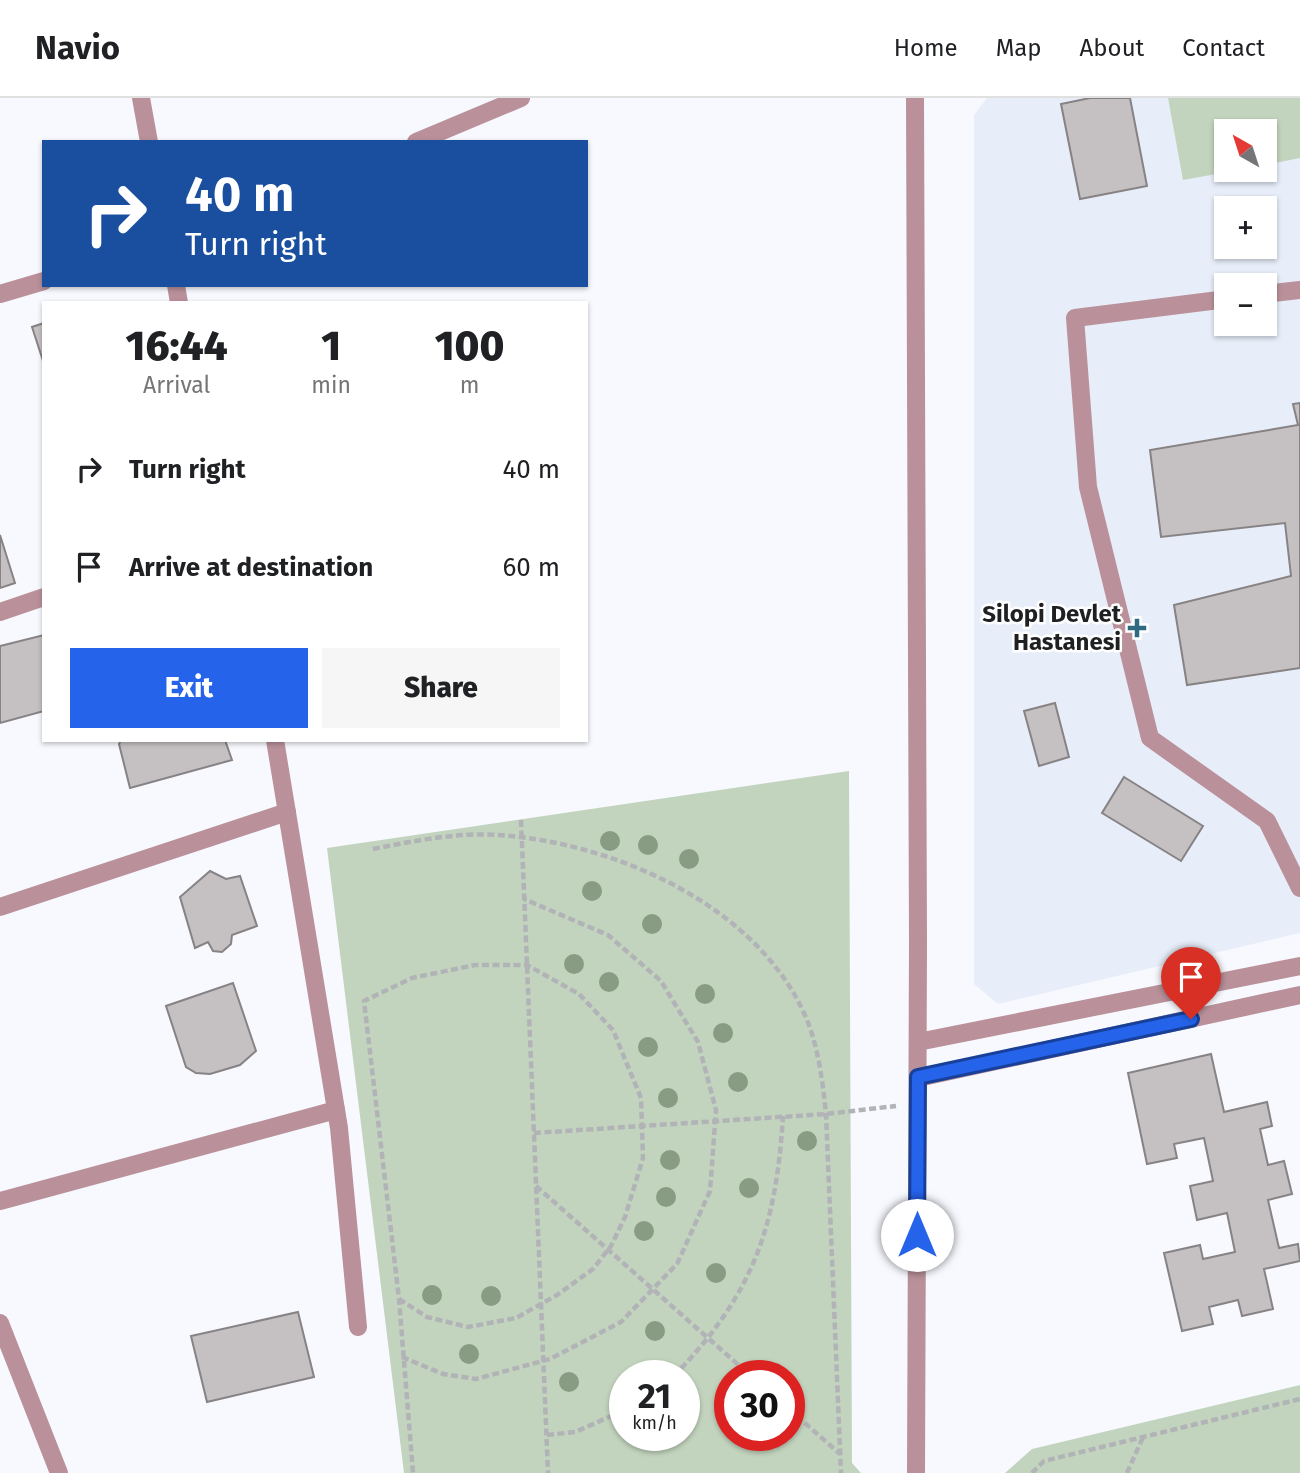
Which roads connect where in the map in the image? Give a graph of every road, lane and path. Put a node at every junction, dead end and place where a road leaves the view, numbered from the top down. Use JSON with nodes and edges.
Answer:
{"nodes":[{"id":1,"x":141,"y":98,"type":"edge"},
{"id":2,"x":521,"y":98,"type":"edge"},
{"id":3,"x":915,"y":98,"type":"edge"},
{"id":4,"x":149,"y":140,"type":"edge"},
{"id":5,"x":421,"y":140,"type":"edge"},
{"id":6,"x":42,"y":282,"type":"edge"},
{"id":7,"x":1300,"y":290,"type":"edge"},
{"id":8,"x":1277,"y":293,"type":"edge"},
{"id":9,"x":0,"y":294,"type":"edge"},
{"id":10,"x":1214,"y":301,"type":"edge"},
{"id":11,"x":42,"y":598,"type":"edge"},
{"id":12,"x":0,"y":612,"type":"edge"},
{"id":13,"x":275,"y":742,"type":"edge"},
{"id":14,"x":287,"y":812,"type":"junction"},
{"id":15,"x":522,"y":820,"type":"dead end"},
{"id":16,"x":522,"y":838,"type":"junction"},
{"id":17,"x":373,"y":849,"type":"dead end"},
{"id":18,"x":1300,"y":888,"type":"edge"},
{"id":19,"x":524,"y":899,"type":"junction"},
{"id":20,"x":0,"y":907,"type":"edge"},
{"id":21,"x":527,"y":965,"type":"junction"},
{"id":22,"x":1300,"y":966,"type":"edge"},
{"id":23,"x":1300,"y":995,"type":"edge"},
{"id":24,"x":918,"y":1042,"type":"junction"},
{"id":25,"x":918,"y":1077,"type":"junction"},
{"id":26,"x":918,"y":1103,"type":"junction"},
{"id":27,"x":337,"y":1110,"type":"junction"},
{"id":28,"x":826,"y":1114,"type":"junction"},
{"id":29,"x":783,"y":1116,"type":"junction"},
{"id":30,"x":715,"y":1121,"type":"junction"},
{"id":31,"x":641,"y":1126,"type":"junction"},
{"id":32,"x":534,"y":1133,"type":"junction"},
{"id":33,"x":536,"y":1186,"type":"junction"},
{"id":34,"x":0,"y":1201,"type":"edge"},
{"id":35,"x":608,"y":1250,"type":"junction"},
{"id":36,"x":653,"y":1289,"type":"junction"},
{"id":37,"x":399,"y":1300,"type":"junction"},
{"id":38,"x":541,"y":1304,"type":"junction"},
{"id":39,"x":0,"y":1322,"type":"edge"},
{"id":40,"x":358,"y":1327,"type":"dead end"},
{"id":41,"x":709,"y":1339,"type":"junction"},
{"id":42,"x":402,"y":1357,"type":"junction"},
{"id":43,"x":689,"y":1360,"type":"edge"},
{"id":44,"x":733,"y":1360,"type":"edge"},
{"id":45,"x":544,"y":1361,"type":"junction"},
{"id":46,"x":1300,"y":1399,"type":"edge"},
{"id":47,"x":609,"y":1417,"type":"edge"},
{"id":48,"x":805,"y":1423,"type":"edge"},
{"id":49,"x":547,"y":1435,"type":"junction"},
{"id":50,"x":1144,"y":1437,"type":"junction"},
{"id":51,"x":840,"y":1454,"type":"junction"},
{"id":52,"x":59,"y":1473,"type":"edge"},
{"id":53,"x":412,"y":1473,"type":"edge"},
{"id":54,"x":548,"y":1473,"type":"edge"},
{"id":55,"x":841,"y":1473,"type":"edge"},
{"id":56,"x":916,"y":1473,"type":"edge"},
{"id":57,"x":1032,"y":1473,"type":"edge"},
{"id":58,"x":1127,"y":1473,"type":"edge"}],
"edges":[{"from":1,"to":4,"type":"street"},
{"from":2,"to":5,"type":"street"},
{"from":3,"to":24,"type":"street"},
{"from":6,"to":9,"type":"street"},
{"from":7,"to":8,"type":"street"},
{"from":10,"to":18,"type":"street"},
{"from":11,"to":12,"type":"street"},
{"from":13,"to":14,"type":"street"},
{"from":14,"to":20,"type":"street"},
{"from":14,"to":27,"type":"street"},
{"from":15,"to":16,"type":"path"},
{"from":16,"to":17,"type":"path"},
{"from":16,"to":19,"type":"path"},
{"from":16,"to":28,"type":"path"},
{"from":19,"to":21,"type":"path"},
{"from":19,"to":30,"type":"path"},
{"from":21,"to":31,"type":"path"},
{"from":21,"to":32,"type":"path"},
{"from":21,"to":37,"type":"path"},
{"from":22,"to":24,"type":"street"},
{"from":23,"to":25,"type":"street"},
{"from":24,"to":25,"type":"street"},
{"from":25,"to":26,"type":"street"},
{"from":26,"to":28,"type":"path"},
{"from":26,"to":56,"type":"street"},
{"from":27,"to":34,"type":"street"},
{"from":27,"to":40,"type":"street"},
{"from":28,"to":29,"type":"path"},
{"from":28,"to":51,"type":"path"},
{"from":29,"to":30,"type":"path"},
{"from":29,"to":41,"type":"path"},
{"from":30,"to":31,"type":"path"},
{"from":30,"to":36,"type":"path"},
{"from":31,"to":32,"type":"path"},
{"from":31,"to":35,"type":"path"},
{"from":32,"to":33,"type":"path"},
{"from":33,"to":35,"type":"path"},
{"from":33,"to":38,"type":"path"},
{"from":35,"to":36,"type":"path"},
{"from":35,"to":38,"type":"path"},
{"from":36,"to":41,"type":"path"},
{"from":36,"to":45,"type":"path"},
{"from":37,"to":38,"type":"path"},
{"from":37,"to":42,"type":"path"},
{"from":38,"to":45,"type":"path"},
{"from":39,"to":52,"type":"street"},
{"from":41,"to":43,"type":"path"},
{"from":41,"to":44,"type":"path"},
{"from":42,"to":45,"type":"path"},
{"from":42,"to":53,"type":"path"},
{"from":45,"to":49,"type":"path"},
{"from":46,"to":50,"type":"path"},
{"from":47,"to":49,"type":"path"},
{"from":48,"to":51,"type":"path"},
{"from":49,"to":54,"type":"path"},
{"from":50,"to":57,"type":"path"},
{"from":50,"to":58,"type":"path"},
{"from":51,"to":55,"type":"path"}]}
